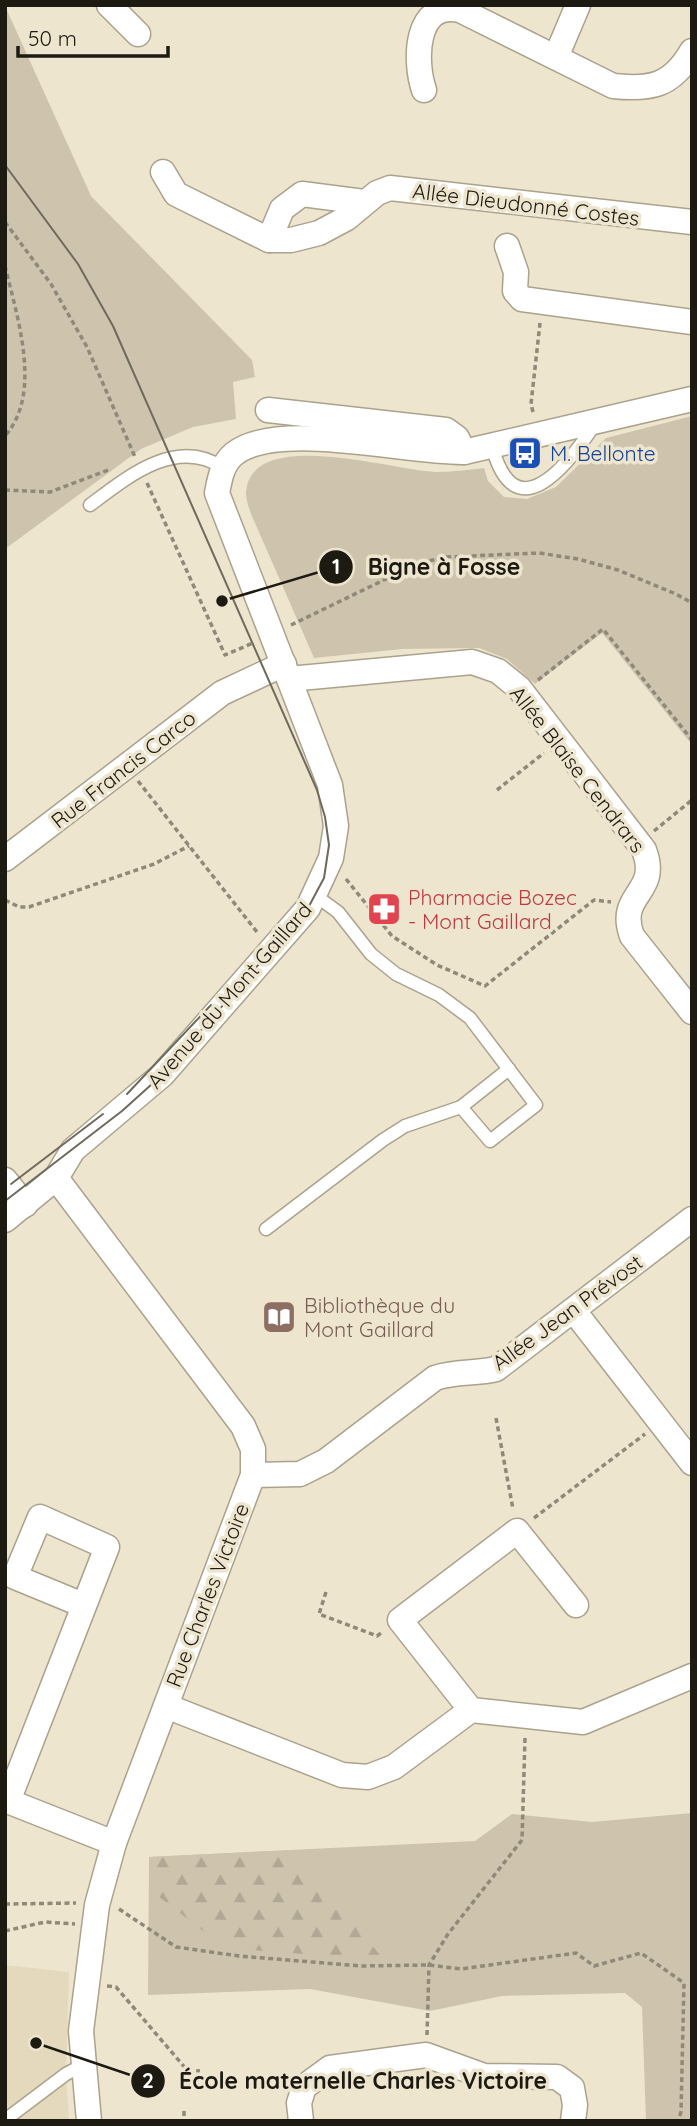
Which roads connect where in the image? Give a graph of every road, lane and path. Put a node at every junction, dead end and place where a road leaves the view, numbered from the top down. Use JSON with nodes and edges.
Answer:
{"nodes":[{"id":1,"x":108,"y":5,"type":"edge"},
{"id":2,"x":578,"y":5,"type":"edge"},
{"id":3,"x":461,"y":8,"type":"edge"},
{"id":4,"x":138,"y":34,"type":"dead end"},
{"id":5,"x":692,"y":51,"type":"edge"},
{"id":6,"x":556,"y":57,"type":"junction"},
{"id":7,"x":424,"y":90,"type":"dead end"},
{"id":8,"x":163,"y":172,"type":"dead end"},
{"id":9,"x":364,"y":202,"type":"junction"},
{"id":10,"x":5,"y":222,"type":"edge"},
{"id":11,"x":692,"y":222,"type":"edge"},
{"id":12,"x":270,"y":240,"type":"junction"},
{"id":13,"x":507,"y":246,"type":"dead end"},
{"id":14,"x":5,"y":266,"type":"edge"},
{"id":15,"x":7,"y":280,"type":"edge"},
{"id":16,"x":543,"y":302,"type":"junction"},
{"id":17,"x":692,"y":322,"type":"edge"},
{"id":18,"x":692,"y":399,"type":"edge"},
{"id":19,"x":268,"y":410,"type":"dead end"},
{"id":20,"x":596,"y":421,"type":"junction"},
{"id":21,"x":539,"y":435,"type":"junction"},
{"id":22,"x":5,"y":436,"type":"edge"},
{"id":23,"x":492,"y":446,"type":"junction"},
{"id":24,"x":464,"y":452,"type":"junction"},
{"id":25,"x":135,"y":456,"type":"junction"},
{"id":26,"x":125,"y":461,"type":"dead end"},
{"id":27,"x":115,"y":466,"type":"dead end"},
{"id":28,"x":223,"y":468,"type":"junction"},
{"id":29,"x":141,"y":471,"type":"junction"},
{"id":30,"x":5,"y":490,"type":"edge"},
{"id":31,"x":90,"y":505,"type":"dead end"},
{"id":32,"x":692,"y":603,"type":"edge"},
{"id":33,"x":274,"y":634,"type":"junction"},
{"id":34,"x":243,"y":647,"type":"dead end"},
{"id":35,"x":286,"y":671,"type":"junction"},
{"id":36,"x":522,"y":692,"type":"junction"},
{"id":37,"x":692,"y":740,"type":"edge"},
{"id":38,"x":560,"y":741,"type":"junction"},
{"id":39,"x":126,"y":766,"type":"junction"},
{"id":40,"x":496,"y":790,"type":"dead end"},
{"id":41,"x":692,"y":800,"type":"edge"},
{"id":42,"x":639,"y":843,"type":"junction"},
{"id":43,"x":189,"y":846,"type":"junction"},
{"id":44,"x":5,"y":859,"type":"edge"},
{"id":45,"x":341,"y":873,"type":"dead end"},
{"id":46,"x":316,"y":896,"type":"junction"},
{"id":47,"x":5,"y":900,"type":"edge"},
{"id":48,"x":630,"y":905,"type":"junction"},
{"id":49,"x":276,"y":948,"type":"junction"},
{"id":50,"x":692,"y":1012,"type":"edge"},
{"id":51,"x":509,"y":1069,"type":"junction"},
{"id":52,"x":461,"y":1107,"type":"junction"},
{"id":53,"x":56,"y":1178,"type":"junction"},
{"id":54,"x":5,"y":1180,"type":"edge"},
{"id":55,"x":25,"y":1205,"type":"junction"},
{"id":56,"x":692,"y":1219,"type":"edge"},
{"id":57,"x":5,"y":1220,"type":"edge"},
{"id":58,"x":266,"y":1229,"type":"dead end"},
{"id":59,"x":575,"y":1311,"type":"junction"},
{"id":60,"x":653,"y":1412,"type":"junction"},
{"id":61,"x":496,"y":1418,"type":"dead end"},
{"id":62,"x":692,"y":1463,"type":"edge"},
{"id":63,"x":253,"y":1475,"type":"junction"},
{"id":64,"x":517,"y":1531,"type":"junction"},
{"id":65,"x":326,"y":1592,"type":"dead end"},
{"id":66,"x":83,"y":1605,"type":"dead end"},
{"id":67,"x":576,"y":1605,"type":"dead end"},
{"id":68,"x":400,"y":1620,"type":"junction"},
{"id":69,"x":692,"y":1676,"type":"edge"},
{"id":70,"x":166,"y":1706,"type":"junction"},
{"id":71,"x":471,"y":1710,"type":"junction"},
{"id":72,"x":525,"y":1717,"type":"junction"},
{"id":73,"x":7,"y":1801,"type":"edge"},
{"id":74,"x":114,"y":1843,"type":"junction"},
{"id":75,"x":5,"y":1904,"type":"edge"},
{"id":76,"x":95,"y":1916,"type":"junction"},
{"id":77,"x":5,"y":1931,"type":"edge"},
{"id":78,"x":429,"y":1965,"type":"junction"},
{"id":79,"x":87,"y":1984,"type":"junction"},
{"id":80,"x":684,"y":1997,"type":"junction"},
{"id":81,"x":692,"y":1997,"type":"edge"},
{"id":82,"x":426,"y":2055,"type":"junction"},
{"id":83,"x":83,"y":2065,"type":"junction"},
{"id":84,"x":200,"y":2071,"type":"dead end"},
{"id":85,"x":184,"y":2111,"type":"dead end"},
{"id":86,"x":5,"y":2120,"type":"edge"},
{"id":87,"x":89,"y":2121,"type":"edge"},
{"id":88,"x":184,"y":2121,"type":"edge"},
{"id":89,"x":301,"y":2121,"type":"edge"},
{"id":90,"x":573,"y":2121,"type":"edge"},
{"id":91,"x":678,"y":2121,"type":"edge"}],
"edges":[{"from":1,"to":4,"type":"street"},
{"from":2,"to":6,"type":"street"},
{"from":3,"to":6,"type":"street"},
{"from":3,"to":7,"type":"street"},
{"from":5,"to":6,"type":"street"},
{"from":8,"to":12,"type":"street"},
{"from":9,"to":11,"type":"street","name":"Allée Dieudonné Costes"},
{"from":9,"to":12,"type":"street","name":"Allée Dieudonné Costes"},
{"from":9,"to":12,"type":"street"},
{"from":10,"to":25,"type":"path"},
{"from":13,"to":16,"type":"street"},
{"from":14,"to":15,"type":"path"},
{"from":15,"to":22,"type":"path"},
{"from":16,"to":17,"type":"street"},
{"from":16,"to":21,"type":"path"},
{"from":18,"to":20,"type":"street"},
{"from":19,"to":24,"type":"street"},
{"from":20,"to":21,"type":"street"},
{"from":20,"to":23,"type":"lane"},
{"from":21,"to":23,"type":"street"},
{"from":23,"to":24,"type":"street"},
{"from":24,"to":28,"type":"street"},
{"from":25,"to":26,"type":"path"},
{"from":25,"to":29,"type":"path"},
{"from":27,"to":30,"type":"path"},
{"from":28,"to":29,"type":"lane"},
{"from":28,"to":33,"type":"street","name":"Avenue du Mont Gaillard"},
{"from":29,"to":31,"type":"lane"},
{"from":29,"to":34,"type":"path"},
{"from":32,"to":33,"type":"path"},
{"from":33,"to":35,"type":"street","name":"Avenue du Mont Gaillard"},
{"from":35,"to":36,"type":"street","name":"Allée Blaise Cendrars"},
{"from":35,"to":39,"type":"street","name":"Rue Francis Carco"},
{"from":35,"to":46,"type":"street","name":"Avenue du Mont Gaillard"},
{"from":36,"to":37,"type":"path"},
{"from":36,"to":38,"type":"street","name":"Allée Blaise Cendrars"},
{"from":38,"to":40,"type":"path"},
{"from":38,"to":42,"type":"street","name":"Allée Blaise Cendrars"},
{"from":39,"to":43,"type":"path"},
{"from":39,"to":44,"type":"street","name":"Rue Francis Carco"},
{"from":41,"to":42,"type":"path"},
{"from":42,"to":48,"type":"street","name":"Allée Blaise Cendrars"},
{"from":43,"to":47,"type":"path"},
{"from":43,"to":49,"type":"path"},
{"from":45,"to":48,"type":"path"},
{"from":46,"to":49,"type":"street","name":"Avenue du Mont Gaillard"},
{"from":46,"to":51,"type":"lane"},
{"from":48,"to":50,"type":"street"},
{"from":49,"to":53,"type":"street","name":"Avenue du Mont Gaillard"},
{"from":51,"to":52,"type":"lane"},
{"from":51,"to":52,"type":"lane"},
{"from":52,"to":58,"type":"lane"},
{"from":53,"to":55,"type":"street","name":"Avenue du Mont Gaillard"},
{"from":53,"to":63,"type":"street","name":"Rue Charles Victoire"},
{"from":54,"to":55,"type":"street"},
{"from":55,"to":57,"type":"street","name":"Avenue du Mont Gaillard"},
{"from":56,"to":59,"type":"street","name":"Allée Jean Prévost"},
{"from":59,"to":60,"type":"street"},
{"from":59,"to":63,"type":"street","name":"Allée Jean Prévost"},
{"from":60,"to":62,"type":"street"},
{"from":60,"to":64,"type":"path"},
{"from":61,"to":64,"type":"path"},
{"from":63,"to":70,"type":"street","name":"Rue Charles Victoire"},
{"from":64,"to":67,"type":"street"},
{"from":64,"to":68,"type":"street"},
{"from":65,"to":68,"type":"path"},
{"from":66,"to":73,"type":"street"},
{"from":68,"to":71,"type":"street"},
{"from":69,"to":72,"type":"street"},
{"from":70,"to":71,"type":"street"},
{"from":70,"to":74,"type":"street","name":"Rue Charles Victoire"},
{"from":71,"to":72,"type":"street"},
{"from":72,"to":78,"type":"path"},
{"from":73,"to":74,"type":"street"},
{"from":74,"to":76,"type":"street","name":"Rue Charles Victoire"},
{"from":75,"to":76,"type":"path"},
{"from":76,"to":77,"type":"path"},
{"from":76,"to":78,"type":"path"},
{"from":76,"to":79,"type":"street","name":"Rue Charles Victoire"},
{"from":78,"to":80,"type":"path"},
{"from":78,"to":82,"type":"path"},
{"from":79,"to":83,"type":"street","name":"Rue Charles Victoire"},
{"from":79,"to":84,"type":"path"},
{"from":80,"to":81,"type":"path"},
{"from":80,"to":91,"type":"path"},
{"from":82,"to":89,"type":"street"},
{"from":82,"to":90,"type":"street"},
{"from":83,"to":86,"type":"lane"},
{"from":83,"to":87,"type":"street","name":"Rue Charles Victoire"},
{"from":85,"to":88,"type":"path"}]}
